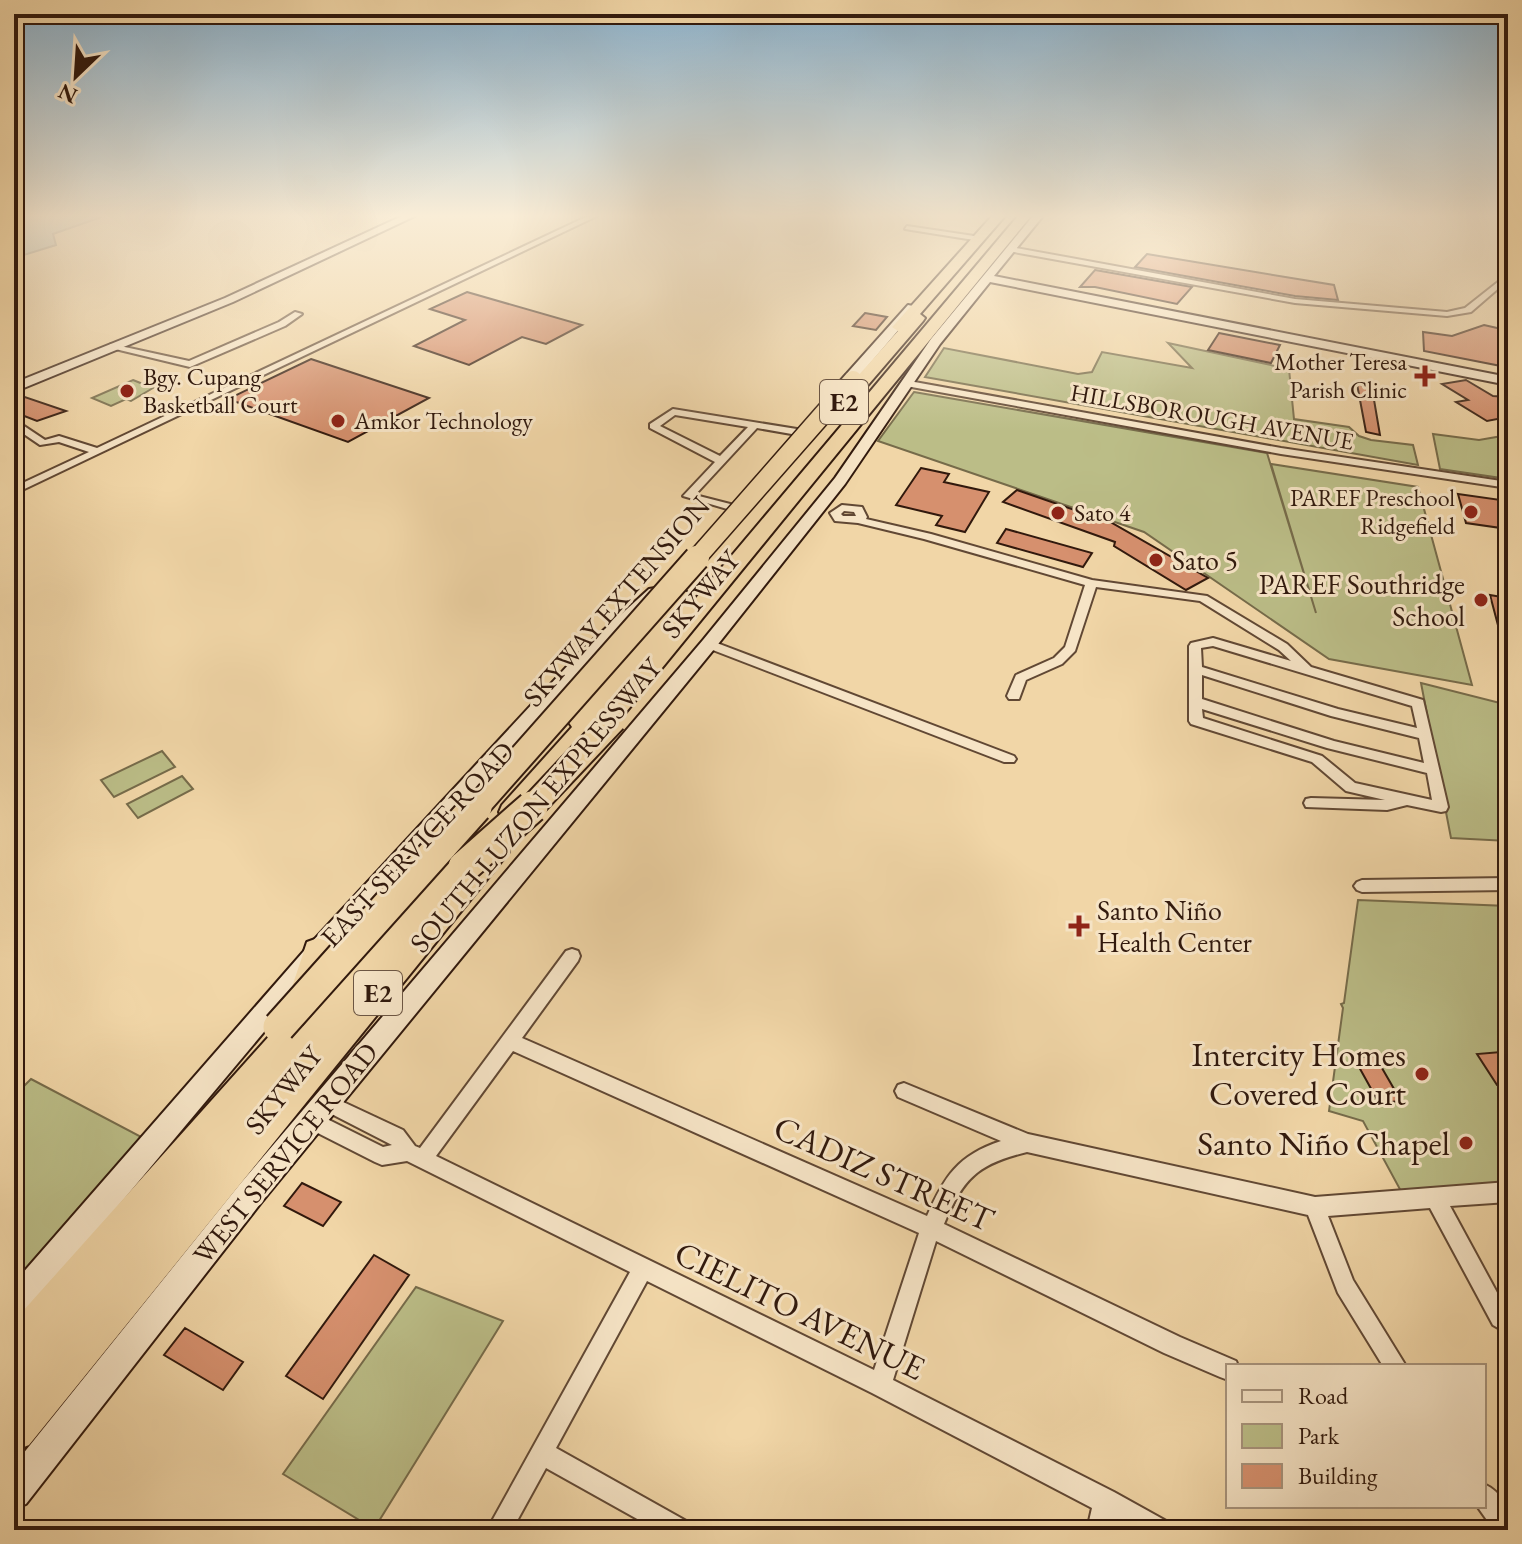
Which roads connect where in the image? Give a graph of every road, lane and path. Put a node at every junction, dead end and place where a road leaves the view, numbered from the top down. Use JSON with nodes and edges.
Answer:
{"nodes":[{"id":1,"x":255,"y":288,"type":"edge"},
{"id":2,"x":442,"y":288,"type":"edge"},
{"id":3,"x":930,"y":288,"type":"edge"},
{"id":4,"x":941,"y":288,"type":"edge"},
{"id":5,"x":943,"y":288,"type":"edge"},
{"id":6,"x":960,"y":288,"type":"edge"},
{"id":7,"x":962,"y":288,"type":"edge"},
{"id":8,"x":977,"y":288,"type":"edge"},
{"id":9,"x":979,"y":288,"type":"edge"},
{"id":10,"x":1051,"y":288,"type":"edge"},
{"id":11,"x":1247,"y":288,"type":"edge"},
{"id":12,"x":1494,"y":288,"type":"edge"},
{"id":13,"x":1163,"y":310,"type":"junction"},
{"id":14,"x":298,"y":314,"type":"dead end"},
{"id":15,"x":111,"y":347,"type":"junction"},
{"id":16,"x":1508,"y":375,"type":"edge"},
{"id":17,"x":1508,"y":381,"type":"edge"},
{"id":18,"x":909,"y":384,"type":"junction"},
{"id":19,"x":14,"y":388,"type":"edge"},
{"id":20,"x":755,"y":425,"type":"junction"},
{"id":21,"x":18,"y":426,"type":"dead end"},
{"id":22,"x":803,"y":433,"type":"junction"},
{"id":23,"x":97,"y":451,"type":"junction"},
{"id":24,"x":721,"y":461,"type":"junction"},
{"id":25,"x":1508,"y":485,"type":"edge"},
{"id":26,"x":14,"y":491,"type":"edge"},
{"id":27,"x":734,"y":508,"type":"junction"},
{"id":28,"x":828,"y":509,"type":"junction"},
{"id":29,"x":1091,"y":583,"type":"junction"},
{"id":30,"x":709,"y":644,"type":"junction"},
{"id":31,"x":1283,"y":647,"type":"junction"},
{"id":32,"x":1264,"y":656,"type":"junction"},
{"id":33,"x":1195,"y":669,"type":"junction"},
{"id":34,"x":1312,"y":672,"type":"junction"},
{"id":35,"x":1014,"y":696,"type":"dead end"},
{"id":36,"x":1196,"y":702,"type":"junction"},
{"id":37,"x":1423,"y":734,"type":"junction"},
{"id":38,"x":1009,"y":759,"type":"dead end"},
{"id":39,"x":1433,"y":770,"type":"junction"},
{"id":40,"x":1351,"y":787,"type":"junction"},
{"id":41,"x":1409,"y":800,"type":"junction"},
{"id":42,"x":1311,"y":803,"type":"dead end"},
{"id":43,"x":1353,"y":804,"type":"junction"},
{"id":44,"x":464,"y":867,"type":"junction"},
{"id":45,"x":1508,"y":884,"type":"edge"},
{"id":46,"x":1368,"y":885,"type":"dead end"},
{"id":47,"x":318,"y":951,"type":"junction"},
{"id":48,"x":572,"y":956,"type":"dead end"},
{"id":49,"x":285,"y":1030,"type":"junction"},
{"id":50,"x":510,"y":1041,"type":"junction"},
{"id":51,"x":904,"y":1091,"type":"dead end"},
{"id":52,"x":318,"y":1111,"type":"junction"},
{"id":53,"x":364,"y":1121,"type":"junction"},
{"id":54,"x":350,"y":1140,"type":"junction"},
{"id":55,"x":1027,"y":1143,"type":"junction"},
{"id":56,"x":415,"y":1156,"type":"junction"},
{"id":57,"x":1508,"y":1192,"type":"edge"},
{"id":58,"x":1435,"y":1198,"type":"junction"},
{"id":59,"x":1315,"y":1207,"type":"junction"},
{"id":60,"x":931,"y":1228,"type":"junction"},
{"id":61,"x":643,"y":1268,"type":"junction"},
{"id":62,"x":14,"y":1306,"type":"edge"},
{"id":63,"x":1500,"y":1318,"type":"dead end"},
{"id":64,"x":14,"y":1323,"type":"edge"},
{"id":65,"x":14,"y":1351,"type":"edge"},
{"id":66,"x":1394,"y":1364,"type":"edge"},
{"id":67,"x":1226,"y":1368,"type":"edge"},
{"id":68,"x":880,"y":1385,"type":"junction"},
{"id":69,"x":14,"y":1394,"type":"edge"},
{"id":70,"x":14,"y":1417,"type":"edge"},
{"id":71,"x":14,"y":1430,"type":"edge"},
{"id":72,"x":542,"y":1453,"type":"junction"},
{"id":73,"x":14,"y":1492,"type":"edge"},
{"id":74,"x":1486,"y":1499,"type":"edge"},
{"id":75,"x":1106,"y":1500,"type":"junction"},
{"id":76,"x":499,"y":1530,"type":"edge"},
{"id":77,"x":680,"y":1530,"type":"edge"},
{"id":78,"x":1099,"y":1530,"type":"edge"},
{"id":79,"x":1160,"y":1530,"type":"edge"},
{"id":80,"x":1508,"y":1530,"type":"edge"}],
"edges":[{"from":1,"to":15,"type":"main road"},
{"from":2,"to":23,"type":"street"},
{"from":3,"to":22,"type":"main road","name":"EAST SERVICE ROAD"},
{"from":4,"to":49,"type":"highway","name":"SOUTH LUZON EXPRESSWAY","number":"E2"},
{"from":5,"to":69,"type":"highway","name":"SKYWAY","number":"E2"},
{"from":6,"to":44,"type":"highway","name":"SKYWAY","number":"E2","bridge":true},
{"from":7,"to":71,"type":"highway","name":"SOUTH LUZON EXPRESSWAY","number":"E2"},
{"from":8,"to":44,"type":"highway","number":"E2","bridge":true},
{"from":9,"to":18,"type":"main road","name":"WEST SERVICE ROAD"},
{"from":10,"to":13,"type":"main road"},
{"from":11,"to":12,"type":"street"},
{"from":13,"to":16,"type":"main road"},
{"from":13,"to":17,"type":"main road"},
{"from":14,"to":15,"type":"street"},
{"from":15,"to":19,"type":"main road"},
{"from":18,"to":25,"type":"street","name":"HILLSBOROUGH AVENUE"},
{"from":18,"to":28,"type":"main road","name":"WEST SERVICE ROAD"},
{"from":20,"to":22,"type":"street"},
{"from":20,"to":24,"type":"street"},
{"from":20,"to":24,"type":"street"},
{"from":21,"to":23,"type":"street"},
{"from":22,"to":27,"type":"main road","name":"EAST SERVICE ROAD"},
{"from":23,"to":26,"type":"street"},
{"from":24,"to":27,"type":"street"},
{"from":27,"to":47,"type":"main road","name":"EAST SERVICE ROAD"},
{"from":28,"to":29,"type":"street"},
{"from":28,"to":30,"type":"main road","name":"WEST SERVICE ROAD"},
{"from":29,"to":31,"type":"street"},
{"from":29,"to":35,"type":"street"},
{"from":30,"to":38,"type":"street"},
{"from":30,"to":52,"type":"main road","name":"WEST SERVICE ROAD"},
{"from":31,"to":32,"type":"street"},
{"from":31,"to":34,"type":"street"},
{"from":32,"to":33,"type":"street"},
{"from":32,"to":34,"type":"street"},
{"from":33,"to":36,"type":"street"},
{"from":33,"to":37,"type":"street"},
{"from":34,"to":37,"type":"street"},
{"from":36,"to":39,"type":"street"},
{"from":36,"to":40,"type":"street"},
{"from":37,"to":39,"type":"street"},
{"from":39,"to":41,"type":"street"},
{"from":40,"to":41,"type":"street"},
{"from":40,"to":43,"type":"street"},
{"from":41,"to":43,"type":"street"},
{"from":42,"to":43,"type":"street"},
{"from":44,"to":70,"type":"highway","name":"SKYWAY","number":"E2"},
{"from":45,"to":46,"type":"street"},
{"from":47,"to":49,"type":"highway"},
{"from":47,"to":62,"type":"main road","name":"EAST SERVICE ROAD"},
{"from":48,"to":50,"type":"street"},
{"from":49,"to":64,"type":"highway","name":"SKYWAY","number":"E2"},
{"from":49,"to":65,"type":"highway","name":"SOUTH LUZON EXPRESSWAY","number":"E2"},
{"from":50,"to":56,"type":"street"},
{"from":50,"to":60,"type":"street","name":"CADIZ STREET"},
{"from":51,"to":55,"type":"street"},
{"from":52,"to":53,"type":"street","name":"CIELITO AVENUE"},
{"from":52,"to":54,"type":"street","name":"CIELITO AVENUE"},
{"from":52,"to":73,"type":"main road","name":"WEST SERVICE ROAD"},
{"from":53,"to":54,"type":"street"},
{"from":53,"to":56,"type":"street","name":"CIELITO AVENUE"},
{"from":54,"to":56,"type":"street","name":"CIELITO AVENUE"},
{"from":55,"to":59,"type":"street"},
{"from":55,"to":60,"type":"street"},
{"from":56,"to":61,"type":"street","name":"CIELITO AVENUE"},
{"from":57,"to":58,"type":"street"},
{"from":58,"to":59,"type":"street"},
{"from":58,"to":63,"type":"street"},
{"from":59,"to":66,"type":"street"},
{"from":60,"to":67,"type":"street","name":"CADIZ STREET"},
{"from":60,"to":68,"type":"street"},
{"from":61,"to":68,"type":"street","name":"CIELITO AVENUE"},
{"from":61,"to":72,"type":"street"},
{"from":68,"to":75,"type":"street","name":"CIELITO AVENUE"},
{"from":72,"to":76,"type":"street"},
{"from":72,"to":77,"type":"street"},
{"from":74,"to":80,"type":"street"},
{"from":75,"to":78,"type":"street"},
{"from":75,"to":79,"type":"street","name":"CIELITO AVENUE"}]}
